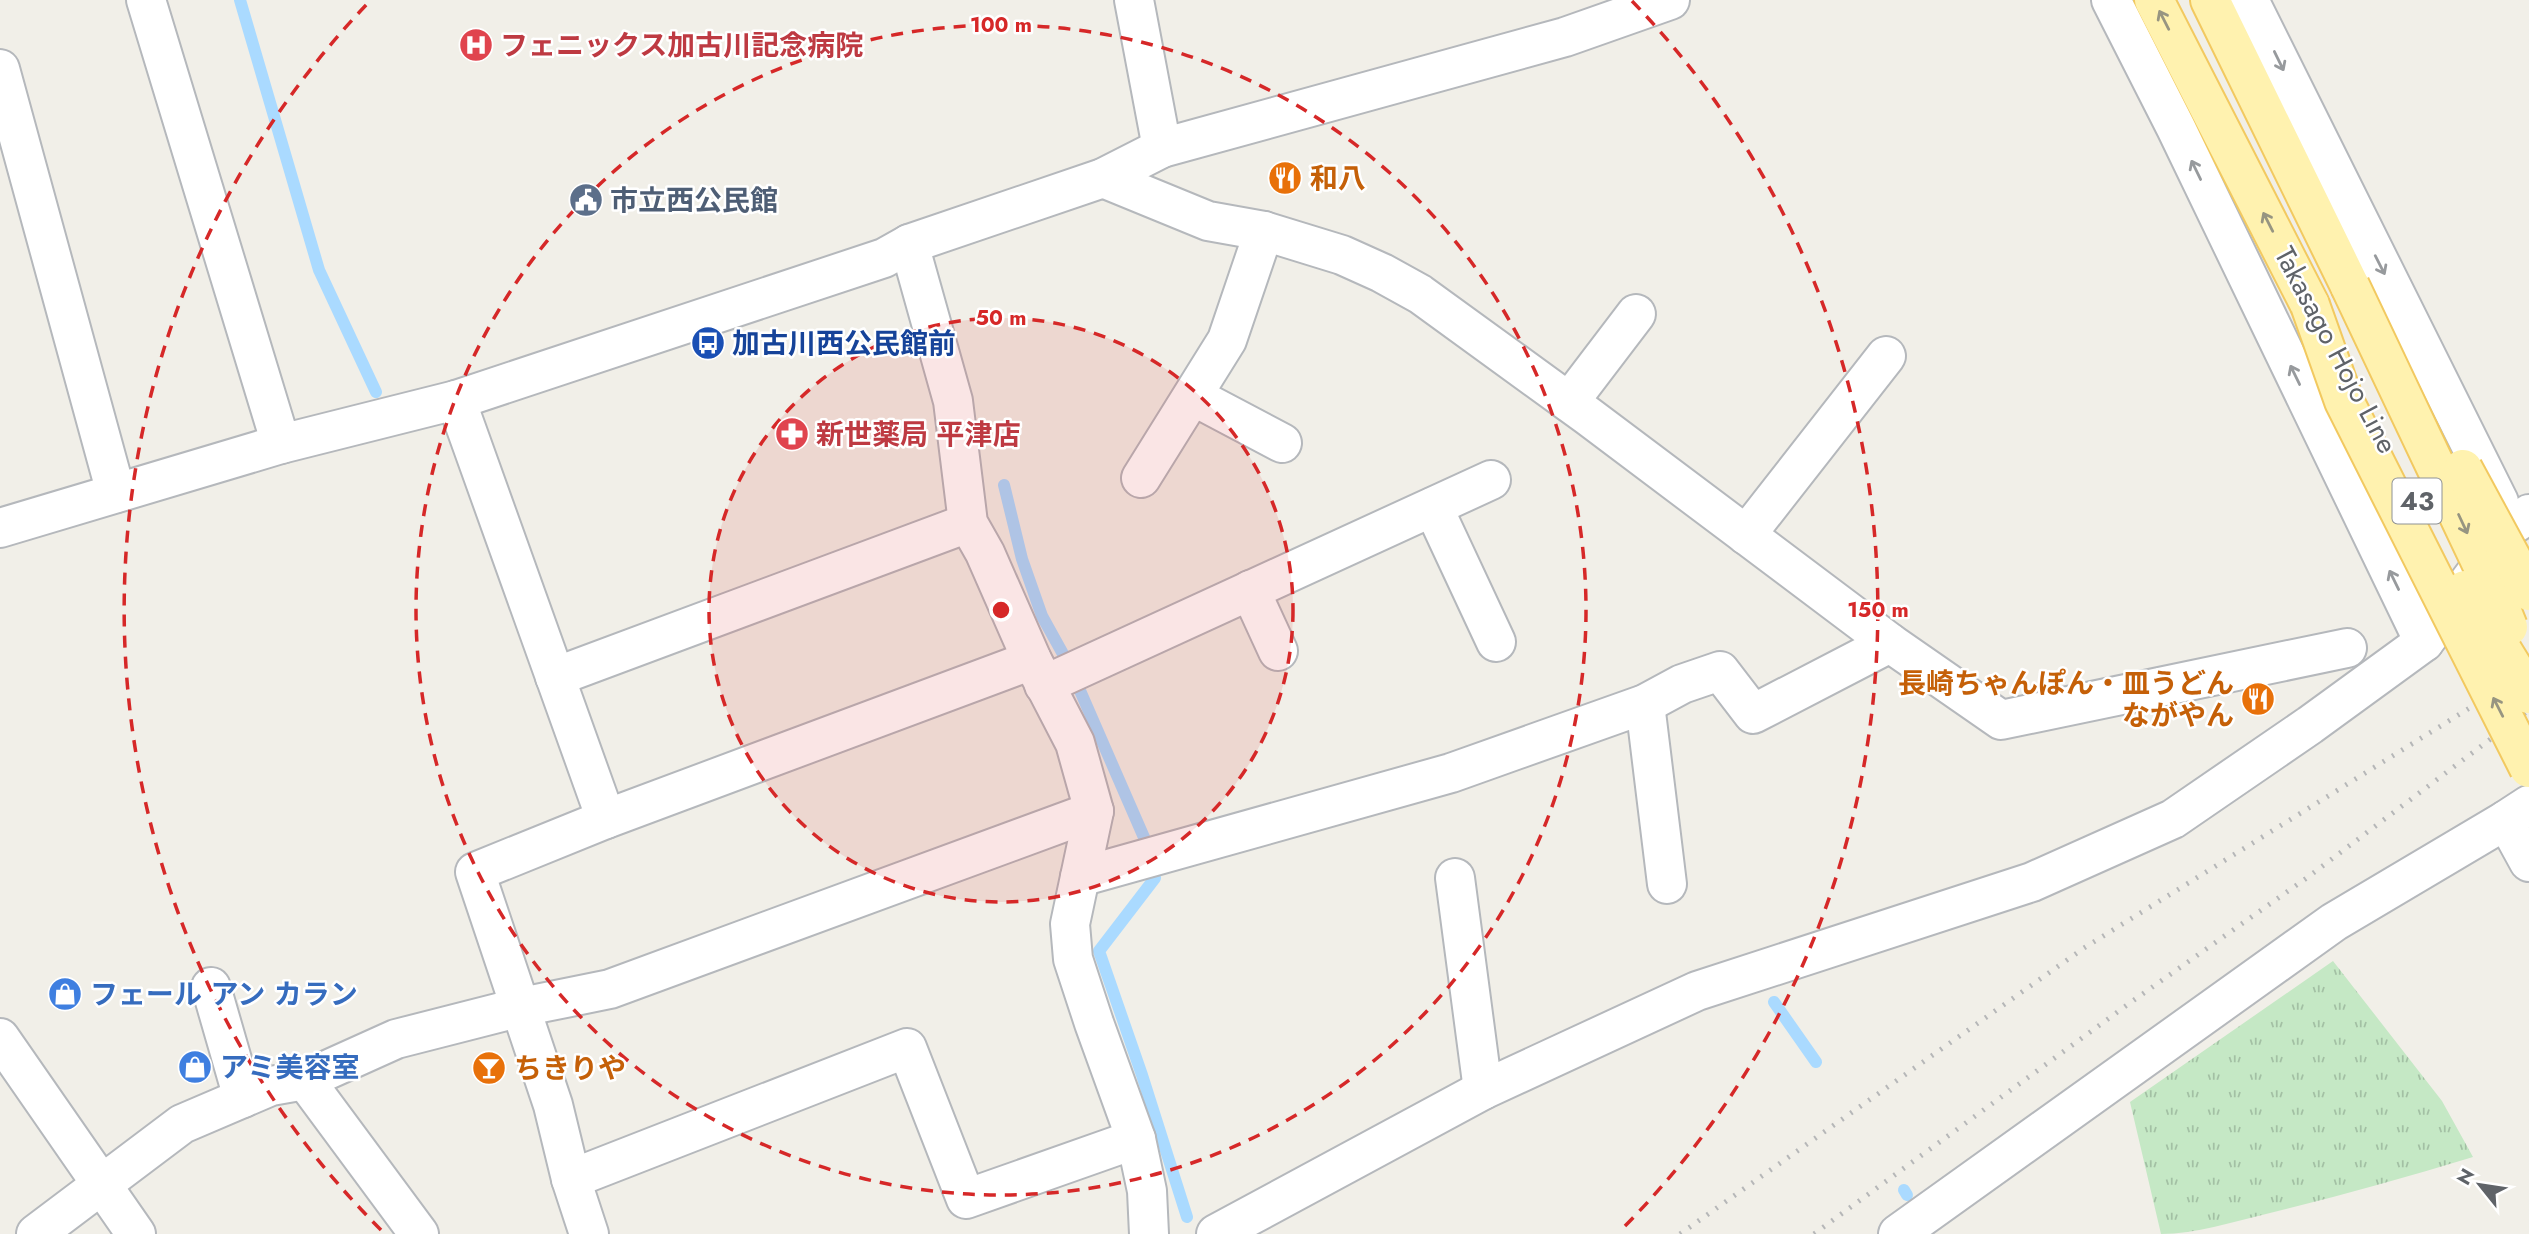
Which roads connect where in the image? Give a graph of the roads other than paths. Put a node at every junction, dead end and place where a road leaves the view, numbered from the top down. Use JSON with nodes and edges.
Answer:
{"nodes":[{"id":1,"x":146,"y":0,"type":"edge"},
{"id":2,"x":1134,"y":0,"type":"edge"},
{"id":3,"x":1670,"y":0,"type":"edge"},
{"id":4,"x":2111,"y":0,"type":"edge"},
{"id":5,"x":2154,"y":0,"type":"edge"},
{"id":6,"x":2210,"y":0,"type":"edge"},
{"id":7,"x":2249,"y":0,"type":"edge"},
{"id":8,"x":0,"y":69,"type":"edge"},
{"id":9,"x":1162,"y":148,"type":"junction"},
{"id":10,"x":1103,"y":178,"type":"junction"},
{"id":11,"x":1264,"y":231,"type":"junction"},
{"id":12,"x":909,"y":244,"type":"junction"},
{"id":13,"x":2350,"y":286,"type":"junction"},
{"id":14,"x":2310,"y":305,"type":"junction"},
{"id":15,"x":1636,"y":314,"type":"dead end"},
{"id":16,"x":1886,"y":356,"type":"dead end"},
{"id":17,"x":1193,"y":396,"type":"junction"},
{"id":18,"x":456,"y":400,"type":"junction"},
{"id":19,"x":1569,"y":402,"type":"junction"},
{"id":20,"x":1282,"y":443,"type":"dead end"},
{"id":21,"x":281,"y":444,"type":"junction"},
{"id":22,"x":1141,"y":478,"type":"dead end"},
{"id":23,"x":1491,"y":480,"type":"dead end"},
{"id":24,"x":116,"y":493,"type":"junction"},
{"id":25,"x":1433,"y":507,"type":"junction"},
{"id":26,"x":2520,"y":520,"type":"edge"},
{"id":27,"x":968,"y":523,"type":"junction"},
{"id":28,"x":0,"y":528,"type":"edge"},
{"id":29,"x":1746,"y":536,"type":"junction"},
{"id":30,"x":1250,"y":590,"type":"junction"},
{"id":31,"x":2529,"y":591,"type":"edge"},
{"id":32,"x":1496,"y":642,"type":"dead end"},
{"id":33,"x":2424,"y":642,"type":"junction"},
{"id":34,"x":1890,"y":643,"type":"junction"},
{"id":35,"x":2347,"y":648,"type":"dead end"},
{"id":36,"x":1278,"y":651,"type":"dead end"},
{"id":37,"x":1053,"y":673,"type":"junction"},
{"id":38,"x":555,"y":677,"type":"junction"},
{"id":39,"x":2529,"y":677,"type":"edge"},
{"id":40,"x":2529,"y":694,"type":"edge"},
{"id":41,"x":1645,"y":704,"type":"junction"},
{"id":42,"x":2529,"y":768,"type":"edge"},
{"id":43,"x":1094,"y":811,"type":"junction"},
{"id":44,"x":2518,"y":813,"type":"edge"},
{"id":45,"x":606,"y":819,"type":"junction"},
{"id":46,"x":2529,"y":862,"type":"edge"},
{"id":47,"x":1080,"y":877,"type":"junction"},
{"id":48,"x":1455,"y":878,"type":"dead end"},
{"id":49,"x":1667,"y":884,"type":"dead end"},
{"id":50,"x":211,"y":987,"type":"dead end"},
{"id":51,"x":521,"y":1007,"type":"junction"},
{"id":52,"x":0,"y":1038,"type":"edge"},
{"id":53,"x":305,"y":1080,"type":"junction"},
{"id":54,"x":1483,"y":1090,"type":"junction"},
{"id":55,"x":243,"y":1098,"type":"junction"},
{"id":56,"x":1136,"y":1139,"type":"junction"},
{"id":57,"x":571,"y":1178,"type":"junction"},
{"id":58,"x":103,"y":1186,"type":"junction"},
{"id":59,"x":1909,"y":1226,"type":"edge"},
{"id":60,"x":36,"y":1234,"type":"edge"},
{"id":61,"x":136,"y":1234,"type":"edge"},
{"id":62,"x":419,"y":1234,"type":"edge"},
{"id":63,"x":589,"y":1234,"type":"edge"},
{"id":64,"x":1149,"y":1234,"type":"edge"},
{"id":65,"x":1216,"y":1234,"type":"edge"}],
"edges":[{"from":1,"to":21,"type":"street"},
{"from":2,"to":9,"type":"street"},
{"from":3,"to":9,"type":"street"},
{"from":33,"to":4,"type":"street","one_way":true},
{"from":14,"to":5,"type":"main road","name":"Takasago Hojo Line","number":"43","one_way":true},
{"from":6,"to":13,"type":"main road","name":"Takasago Hojo Line","number":"43"},
{"from":7,"to":26,"type":"street","one_way":true},
{"from":8,"to":24,"type":"street"},
{"from":9,"to":10,"type":"street"},
{"from":10,"to":11,"type":"street"},
{"from":10,"to":12,"type":"street"},
{"from":11,"to":17,"type":"street"},
{"from":11,"to":19,"type":"street"},
{"from":12,"to":18,"type":"street"},
{"from":12,"to":27,"type":"street"},
{"from":13,"to":31,"type":"main road","bridge":true},
{"from":13,"to":39,"type":"main road","name":"Takasago Hojo Line","number":"43","one_way":true,"bridge":true},
{"from":14,"to":40,"type":"main road","name":"Takasago Hojo Line","number":"43","bridge":true},
{"from":42,"to":14,"type":"main road","one_way":true,"bridge":true},
{"from":15,"to":19,"type":"street"},
{"from":16,"to":29,"type":"street"},
{"from":17,"to":20,"type":"street"},
{"from":17,"to":22,"type":"street"},
{"from":18,"to":21,"type":"street"},
{"from":18,"to":38,"type":"street"},
{"from":19,"to":29,"type":"street"},
{"from":21,"to":24,"type":"street"},
{"from":23,"to":25,"type":"street"},
{"from":24,"to":28,"type":"street"},
{"from":25,"to":30,"type":"street"},
{"from":25,"to":32,"type":"street"},
{"from":26,"to":33,"type":"street"},
{"from":27,"to":37,"type":"street"},
{"from":27,"to":38,"type":"street"},
{"from":29,"to":34,"type":"street"},
{"from":30,"to":36,"type":"street"},
{"from":30,"to":37,"type":"street"},
{"from":33,"to":54,"type":"street"},
{"from":34,"to":35,"type":"street"},
{"from":34,"to":41,"type":"street"},
{"from":37,"to":43,"type":"street"},
{"from":37,"to":45,"type":"street"},
{"from":38,"to":45,"type":"street"},
{"from":41,"to":47,"type":"street"},
{"from":41,"to":49,"type":"street"},
{"from":43,"to":47,"type":"street"},
{"from":43,"to":51,"type":"street"},
{"from":44,"to":46,"type":"street"},
{"from":44,"to":59,"type":"street"},
{"from":45,"to":51,"type":"street"},
{"from":47,"to":56,"type":"street"},
{"from":48,"to":54,"type":"street"},
{"from":50,"to":55,"type":"street"},
{"from":51,"to":53,"type":"street"},
{"from":51,"to":57,"type":"street"},
{"from":52,"to":58,"type":"street"},
{"from":53,"to":55,"type":"street"},
{"from":53,"to":62,"type":"street"},
{"from":54,"to":65,"type":"street"},
{"from":55,"to":58,"type":"street"},
{"from":56,"to":57,"type":"street"},
{"from":56,"to":64,"type":"street"},
{"from":57,"to":63,"type":"street"},
{"from":58,"to":60,"type":"street"},
{"from":58,"to":61,"type":"street"}]}
